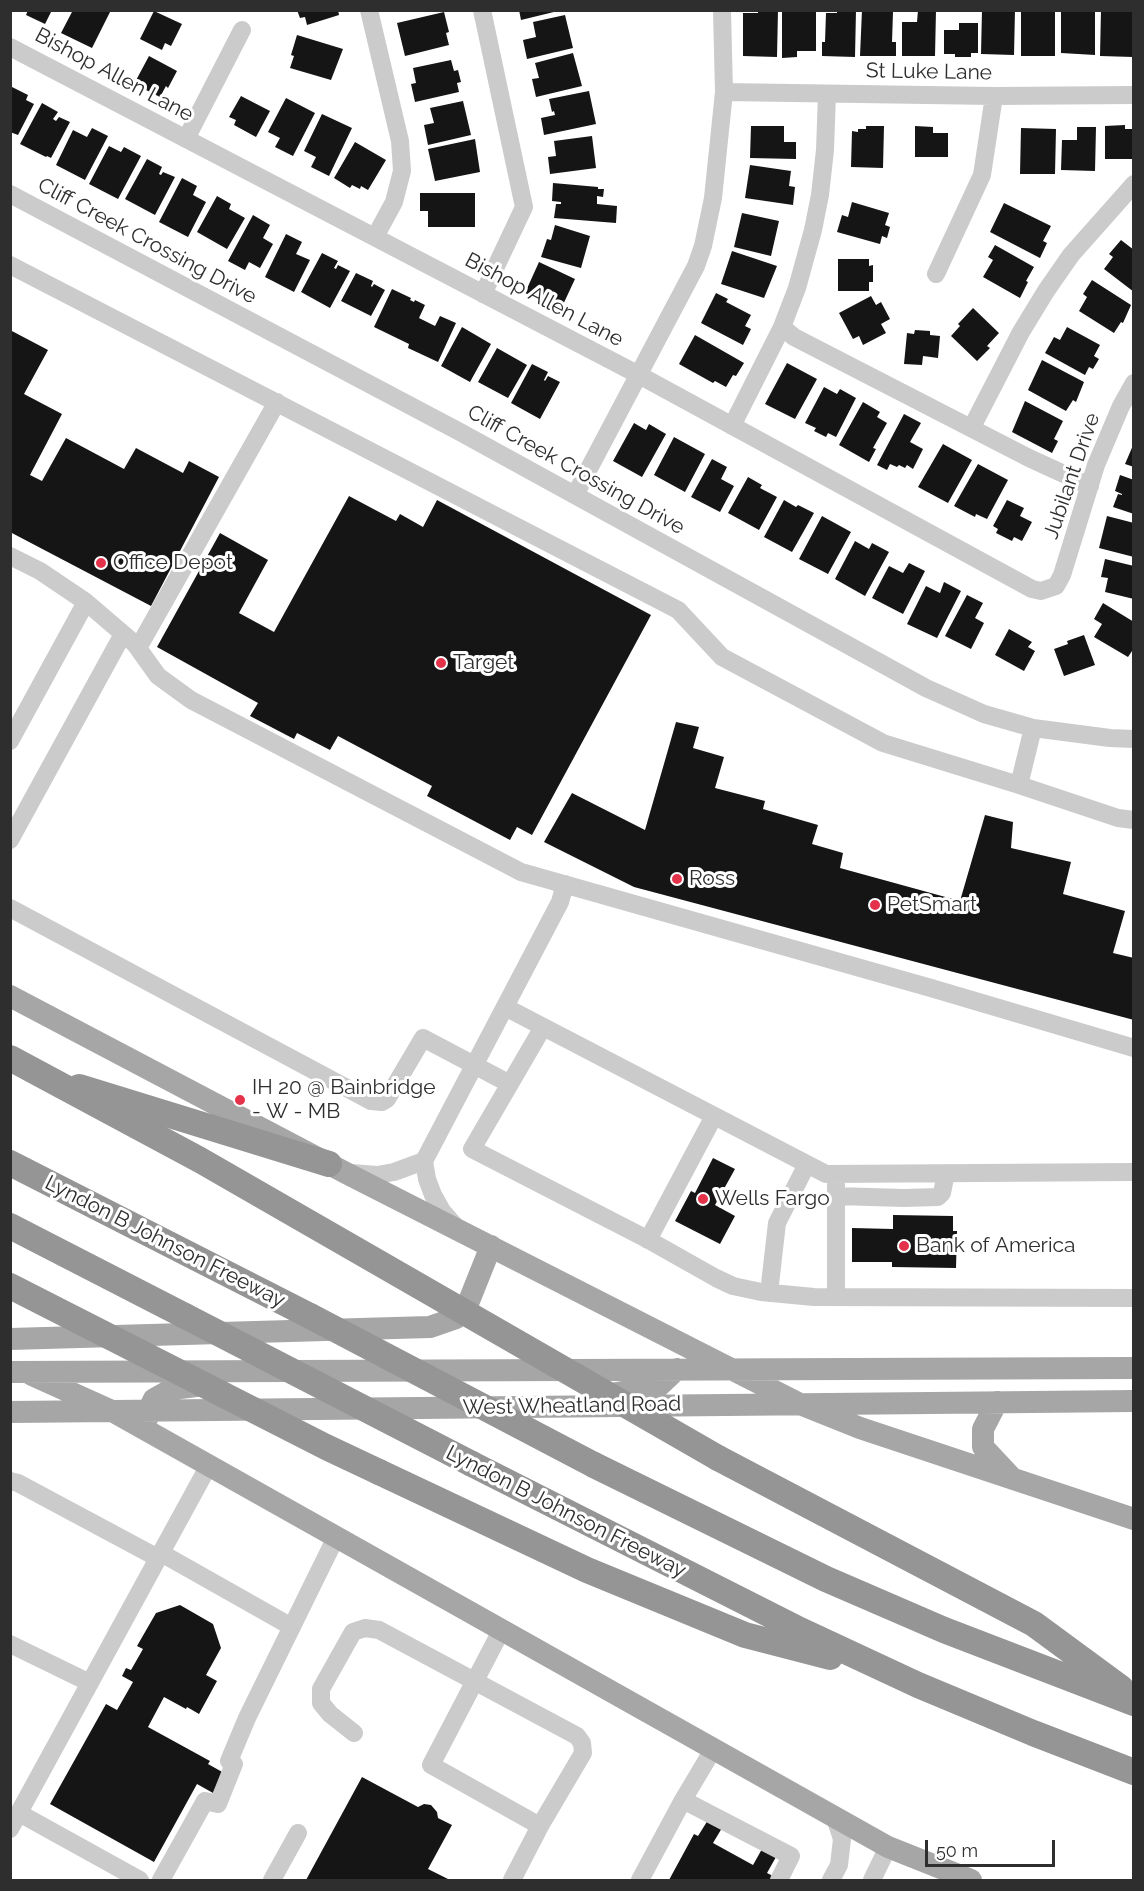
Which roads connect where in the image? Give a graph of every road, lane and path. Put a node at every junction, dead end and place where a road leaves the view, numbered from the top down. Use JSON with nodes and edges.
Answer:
{"nodes":[{"id":1,"x":369,"y":10,"type":"edge"},
{"id":2,"x":482,"y":10,"type":"edge"},
{"id":3,"x":722,"y":10,"type":"edge"},
{"id":4,"x":242,"y":30,"type":"dead end"},
{"id":5,"x":10,"y":47,"type":"edge"},
{"id":6,"x":724,"y":93,"type":"junction"},
{"id":7,"x":826,"y":94,"type":"junction"},
{"id":8,"x":1134,"y":94,"type":"edge"},
{"id":9,"x":994,"y":96,"type":"junction"},
{"id":10,"x":186,"y":139,"type":"junction"},
{"id":11,"x":1134,"y":184,"type":"edge"},
{"id":12,"x":10,"y":194,"type":"edge"},
{"id":13,"x":375,"y":237,"type":"junction"},
{"id":14,"x":10,"y":264,"type":"edge"},
{"id":15,"x":936,"y":274,"type":"dead end"},
{"id":16,"x":483,"y":294,"type":"junction"},
{"id":17,"x":782,"y":327,"type":"junction"},
{"id":18,"x":639,"y":375,"type":"junction"},
{"id":19,"x":1134,"y":383,"type":"edge"},
{"id":20,"x":277,"y":402,"type":"junction"},
{"id":21,"x":732,"y":426,"type":"junction"},
{"id":22,"x":972,"y":427,"type":"junction"},
{"id":23,"x":1090,"y":486,"type":"junction"},
{"id":24,"x":575,"y":495,"type":"junction"},
{"id":25,"x":10,"y":556,"type":"edge"},
{"id":26,"x":1056,"y":586,"type":"joint"},
{"id":27,"x":86,"y":602,"type":"junction"},
{"id":28,"x":123,"y":634,"type":"junction"},
{"id":29,"x":138,"y":648,"type":"junction"},
{"id":30,"x":1033,"y":728,"type":"junction"},
{"id":31,"x":1134,"y":739,"type":"edge"},
{"id":32,"x":11,"y":740,"type":"edge"},
{"id":33,"x":1019,"y":785,"type":"junction"},
{"id":34,"x":1134,"y":820,"type":"edge"},
{"id":35,"x":13,"y":828,"type":"edge"},
{"id":36,"x":565,"y":884,"type":"junction"},
{"id":37,"x":10,"y":908,"type":"edge"},
{"id":38,"x":10,"y":996,"type":"edge"},
{"id":39,"x":505,"y":1007,"type":"junction"},
{"id":40,"x":543,"y":1027,"type":"junction"},
{"id":41,"x":1134,"y":1048,"type":"edge"},
{"id":42,"x":10,"y":1058,"type":"edge"},
{"id":43,"x":10,"y":1063,"type":"edge"},
{"id":44,"x":474,"y":1065,"type":"junction"},
{"id":45,"x":510,"y":1084,"type":"junction"},
{"id":46,"x":714,"y":1116,"type":"junction"},
{"id":47,"x":423,"y":1161,"type":"junction"},
{"id":48,"x":10,"y":1162,"type":"edge"},
{"id":49,"x":807,"y":1164,"type":"junction"},
{"id":50,"x":337,"y":1168,"type":"junction"},
{"id":51,"x":1134,"y":1172,"type":"edge"},
{"id":52,"x":946,"y":1173,"type":"junction"},
{"id":53,"x":836,"y":1174,"type":"junction"},
{"id":54,"x":836,"y":1196,"type":"junction"},
{"id":55,"x":10,"y":1226,"type":"edge"},
{"id":56,"x":459,"y":1230,"type":"junction"},
{"id":57,"x":648,"y":1240,"type":"junction"},
{"id":58,"x":491,"y":1246,"type":"junction"},
{"id":59,"x":10,"y":1286,"type":"edge"},
{"id":60,"x":769,"y":1293,"type":"junction"},
{"id":61,"x":836,"y":1297,"type":"junction"},
{"id":62,"x":1134,"y":1298,"type":"edge"},
{"id":63,"x":10,"y":1339,"type":"edge"},
{"id":64,"x":685,"y":1344,"type":"junction"},
{"id":65,"x":1134,"y":1368,"type":"edge"},
{"id":66,"x":15,"y":1369,"type":"edge"},
{"id":67,"x":676,"y":1371,"type":"junction"},
{"id":68,"x":735,"y":1371,"type":"junction"},
{"id":69,"x":228,"y":1372,"type":"junction"},
{"id":70,"x":1134,"y":1401,"type":"edge"},
{"id":71,"x":997,"y":1402,"type":"junction"},
{"id":72,"x":800,"y":1404,"type":"junction"},
{"id":73,"x":570,"y":1407,"type":"junction"},
{"id":74,"x":112,"y":1411,"type":"junction"},
{"id":75,"x":10,"y":1412,"type":"edge"},
{"id":76,"x":148,"y":1420,"type":"junction"},
{"id":77,"x":209,"y":1465,"type":"junction"},
{"id":78,"x":1014,"y":1480,"type":"junction"},
{"id":79,"x":10,"y":1481,"type":"edge"},
{"id":80,"x":1134,"y":1519,"type":"edge"},
{"id":81,"x":336,"y":1537,"type":"junction"},
{"id":82,"x":159,"y":1556,"type":"junction"},
{"id":83,"x":292,"y":1627,"type":"junction"},
{"id":84,"x":502,"y":1629,"type":"junction"},
{"id":85,"x":10,"y":1644,"type":"edge"},
{"id":86,"x":892,"y":1673,"type":"junction"},
{"id":87,"x":475,"y":1681,"type":"junction"},
{"id":88,"x":90,"y":1683,"type":"junction"},
{"id":89,"x":1134,"y":1698,"type":"edge"},
{"id":90,"x":1134,"y":1703,"type":"edge"},
{"id":91,"x":354,"y":1732,"type":"dead end"},
{"id":92,"x":714,"y":1748,"type":"junction"},
{"id":93,"x":1134,"y":1772,"type":"edge"},
{"id":94,"x":683,"y":1800,"type":"junction"},
{"id":95,"x":834,"y":1815,"type":"junction"},
{"id":96,"x":15,"y":1821,"type":"edge"},
{"id":97,"x":540,"y":1826,"type":"junction"},
{"id":98,"x":298,"y":1833,"type":"dead end"},
{"id":99,"x":888,"y":1847,"type":"junction"},
{"id":100,"x":140,"y":1881,"type":"edge"},
{"id":101,"x":161,"y":1881,"type":"edge"},
{"id":102,"x":272,"y":1881,"type":"edge"},
{"id":103,"x":512,"y":1881,"type":"edge"},
{"id":104,"x":640,"y":1881,"type":"edge"},
{"id":105,"x":779,"y":1881,"type":"edge"},
{"id":106,"x":831,"y":1881,"type":"edge"},
{"id":107,"x":872,"y":1881,"type":"edge"},
{"id":108,"x":971,"y":1881,"type":"edge"}],
"edges":[{"from":1,"to":13,"type":"street"},
{"from":2,"to":16,"type":"street"},
{"from":3,"to":6,"type":"street"},
{"from":4,"to":10,"type":"street"},
{"from":5,"to":10,"type":"street","name":"Bishop Allen Lane"},
{"from":6,"to":7,"type":"street","name":"St Luke Lane"},
{"from":6,"to":18,"type":"street"},
{"from":7,"to":9,"type":"street","name":"St Luke Lane"},
{"from":7,"to":17,"type":"street"},
{"from":8,"to":9,"type":"street","name":"St Luke Lane"},
{"from":9,"to":15,"type":"street"},
{"from":10,"to":13,"type":"street","name":"Bishop Allen Lane"},
{"from":11,"to":22,"type":"street"},
{"from":12,"to":24,"type":"street","name":"Cliff Creek Crossing Drive"},
{"from":13,"to":16,"type":"street","name":"Bishop Allen Lane"},
{"from":14,"to":20,"type":"street"},
{"from":16,"to":18,"type":"street","name":"Bishop Allen Lane"},
{"from":17,"to":21,"type":"street"},
{"from":17,"to":22,"type":"street"},
{"from":18,"to":21,"type":"street","name":"Bishop Allen Lane"},
{"from":18,"to":24,"type":"street"},
{"from":19,"to":23,"type":"street","name":"Jubilant Drive"},
{"from":20,"to":29,"type":"street"},
{"from":20,"to":33,"type":"street"},
{"from":21,"to":26,"type":"street","name":"Bishop Allen Lane"},
{"from":22,"to":23,"type":"street"},
{"from":23,"to":26,"type":"street","name":"Jubilant Drive"},
{"from":24,"to":30,"type":"street","name":"Cliff Creek Crossing Drive"},
{"from":25,"to":27,"type":"street"},
{"from":27,"to":28,"type":"street"},
{"from":27,"to":32,"type":"street"},
{"from":28,"to":29,"type":"street"},
{"from":28,"to":35,"type":"street"},
{"from":29,"to":36,"type":"street"},
{"from":30,"to":31,"type":"street","name":"Cliff Creek Crossing Drive"},
{"from":30,"to":33,"type":"street"},
{"from":33,"to":34,"type":"street"},
{"from":36,"to":39,"type":"street"},
{"from":36,"to":41,"type":"street"},
{"from":37,"to":44,"type":"street"},
{"from":38,"to":50,"type":"main road"},
{"from":39,"to":40,"type":"street"},
{"from":39,"to":44,"type":"street"},
{"from":40,"to":45,"type":"street"},
{"from":40,"to":46,"type":"street"},
{"from":42,"to":89,"type":"highway","bridge":true},
{"from":43,"to":50,"type":"highway"},
{"from":44,"to":45,"type":"street"},
{"from":44,"to":47,"type":"street"},
{"from":45,"to":57,"type":"street"},
{"from":46,"to":49,"type":"street"},
{"from":46,"to":57,"type":"street"},
{"from":47,"to":50,"type":"street"},
{"from":47,"to":56,"type":"street"},
{"from":48,"to":90,"type":"highway","name":"Lyndon B Johnson Freeway","bridge":true},
{"from":49,"to":53,"type":"street"},
{"from":49,"to":60,"type":"street"},
{"from":50,"to":56,"type":"main road"},
{"from":51,"to":52,"type":"street"},
{"from":52,"to":53,"type":"street"},
{"from":52,"to":54,"type":"street"},
{"from":53,"to":54,"type":"street"},
{"from":54,"to":61,"type":"street"},
{"from":55,"to":86,"type":"highway","name":"Lyndon B Johnson Freeway","bridge":true},
{"from":56,"to":58,"type":"main road"},
{"from":57,"to":60,"type":"street"},
{"from":58,"to":63,"type":"main road"},
{"from":58,"to":64,"type":"main road"},
{"from":59,"to":86,"type":"highway","bridge":true},
{"from":60,"to":61,"type":"street"},
{"from":61,"to":62,"type":"street"},
{"from":64,"to":67,"type":"main road"},
{"from":64,"to":68,"type":"main road"},
{"from":65,"to":68,"type":"main road","name":"West Wheatland Road"},
{"from":66,"to":69,"type":"main road","name":"West Wheatland Road"},
{"from":66,"to":74,"type":"main road"},
{"from":67,"to":68,"type":"main road","name":"West Wheatland Road"},
{"from":67,"to":69,"type":"main road","name":"West Wheatland Road"},
{"from":67,"to":73,"type":"main road"},
{"from":68,"to":72,"type":"main road"},
{"from":69,"to":76,"type":"main road"},
{"from":70,"to":71,"type":"main road","name":"West Wheatland Road"},
{"from":71,"to":72,"type":"main road","name":"West Wheatland Road"},
{"from":71,"to":78,"type":"main road"},
{"from":72,"to":73,"type":"main road","name":"West Wheatland Road"},
{"from":72,"to":78,"type":"main road"},
{"from":73,"to":76,"type":"main road","name":"West Wheatland Road"},
{"from":74,"to":75,"type":"main road","name":"West Wheatland Road"},
{"from":74,"to":76,"type":"main road","name":"West Wheatland Road"},
{"from":76,"to":77,"type":"main road"},
{"from":77,"to":81,"type":"main road"},
{"from":77,"to":82,"type":"street"},
{"from":78,"to":80,"type":"main road"},
{"from":79,"to":82,"type":"street"},
{"from":81,"to":83,"type":"street"},
{"from":81,"to":84,"type":"main road"},
{"from":82,"to":83,"type":"street"},
{"from":82,"to":88,"type":"street"},
{"from":83,"to":101,"type":"street"},
{"from":84,"to":87,"type":"street"},
{"from":84,"to":92,"type":"main road"},
{"from":85,"to":88,"type":"street"},
{"from":86,"to":93,"type":"highway","name":"Lyndon B Johnson Freeway"},
{"from":87,"to":91,"type":"street"},
{"from":87,"to":97,"type":"street"},
{"from":87,"to":97,"type":"street"},
{"from":88,"to":96,"type":"street"},
{"from":92,"to":94,"type":"street"},
{"from":92,"to":95,"type":"main road"},
{"from":94,"to":104,"type":"street"},
{"from":94,"to":105,"type":"street"},
{"from":95,"to":99,"type":"main road"},
{"from":95,"to":106,"type":"street"},
{"from":96,"to":100,"type":"street"},
{"from":97,"to":103,"type":"street"},
{"from":98,"to":102,"type":"street"},
{"from":99,"to":107,"type":"street"},
{"from":99,"to":108,"type":"main road"}]}
